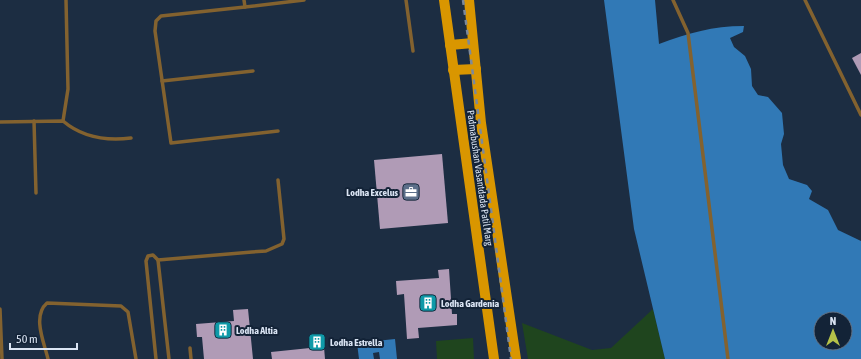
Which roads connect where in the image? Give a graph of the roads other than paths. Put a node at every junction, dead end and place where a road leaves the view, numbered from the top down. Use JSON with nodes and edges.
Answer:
{"nodes":[{"id":1,"x":66,"y":0,"type":"edge"},
{"id":2,"x":244,"y":0,"type":"edge"},
{"id":3,"x":304,"y":0,"type":"edge"},
{"id":4,"x":406,"y":0,"type":"edge"},
{"id":5,"x":444,"y":0,"type":"edge"},
{"id":6,"x":469,"y":0,"type":"edge"},
{"id":7,"x":673,"y":0,"type":"edge"},
{"id":8,"x":805,"y":0,"type":"edge"},
{"id":9,"x":245,"y":7,"type":"junction"},
{"id":10,"x":473,"y":43,"type":"junction"},
{"id":11,"x":450,"y":45,"type":"junction"},
{"id":12,"x":413,"y":51,"type":"dead end"},
{"id":13,"x":476,"y":69,"type":"junction"},
{"id":14,"x":453,"y":70,"type":"junction"},
{"id":15,"x":253,"y":71,"type":"dead end"},
{"id":16,"x":162,"y":81,"type":"junction"},
{"id":17,"x":861,"y":115,"type":"edge"},
{"id":18,"x":34,"y":121,"type":"junction"},
{"id":19,"x":64,"y":121,"type":"junction"},
{"id":20,"x":0,"y":122,"type":"edge"},
{"id":21,"x":278,"y":131,"type":"dead end"},
{"id":22,"x":131,"y":138,"type":"dead end"},
{"id":23,"x":278,"y":180,"type":"dead end"},
{"id":24,"x":36,"y":193,"type":"dead end"},
{"id":25,"x":158,"y":260,"type":"junction"},
{"id":26,"x":0,"y":309,"type":"edge"},
{"id":27,"x":190,"y":348,"type":"dead end"},
{"id":28,"x":2,"y":359,"type":"edge"},
{"id":29,"x":48,"y":359,"type":"edge"},
{"id":30,"x":136,"y":359,"type":"edge"},
{"id":31,"x":156,"y":359,"type":"edge"},
{"id":32,"x":168,"y":359,"type":"edge"},
{"id":33,"x":191,"y":359,"type":"edge"},
{"id":34,"x":494,"y":359,"type":"edge"},
{"id":35,"x":516,"y":359,"type":"edge"},
{"id":36,"x":728,"y":359,"type":"edge"}],
"edges":[{"from":1,"to":19,"type":"lane"},
{"from":2,"to":9,"type":"lane"},
{"from":3,"to":9,"type":"lane"},
{"from":4,"to":12,"type":"lane"},
{"from":5,"to":11,"type":"main road","name":"Padmabushan Vasantdada Patil Marg"},
{"from":6,"to":10,"type":"main road","name":"Padmabushan Vasantdada Patil Marg"},
{"from":7,"to":36,"type":"lane"},
{"from":8,"to":17,"type":"lane"},
{"from":9,"to":16,"type":"lane"},
{"from":10,"to":11,"type":"main road"},
{"from":10,"to":13,"type":"main road","name":"Padmabushan Vasantdada Patil Marg"},
{"from":11,"to":14,"type":"main road","name":"Padmabushan Vasantdada Patil Marg"},
{"from":13,"to":14,"type":"main road"},
{"from":13,"to":35,"type":"main road","name":"Padmabushan Vasantdada Patil Marg"},
{"from":14,"to":34,"type":"main road","name":"Padmabushan Vasantdada Patil Marg"},
{"from":15,"to":16,"type":"lane"},
{"from":16,"to":21,"type":"lane"},
{"from":18,"to":19,"type":"lane"},
{"from":18,"to":20,"type":"lane"},
{"from":18,"to":24,"type":"lane"},
{"from":19,"to":22,"type":"lane"},
{"from":23,"to":25,"type":"lane"},
{"from":25,"to":31,"type":"lane"},
{"from":25,"to":32,"type":"lane"},
{"from":26,"to":28,"type":"lane"},
{"from":27,"to":33,"type":"lane"},
{"from":29,"to":30,"type":"lane"}]}
